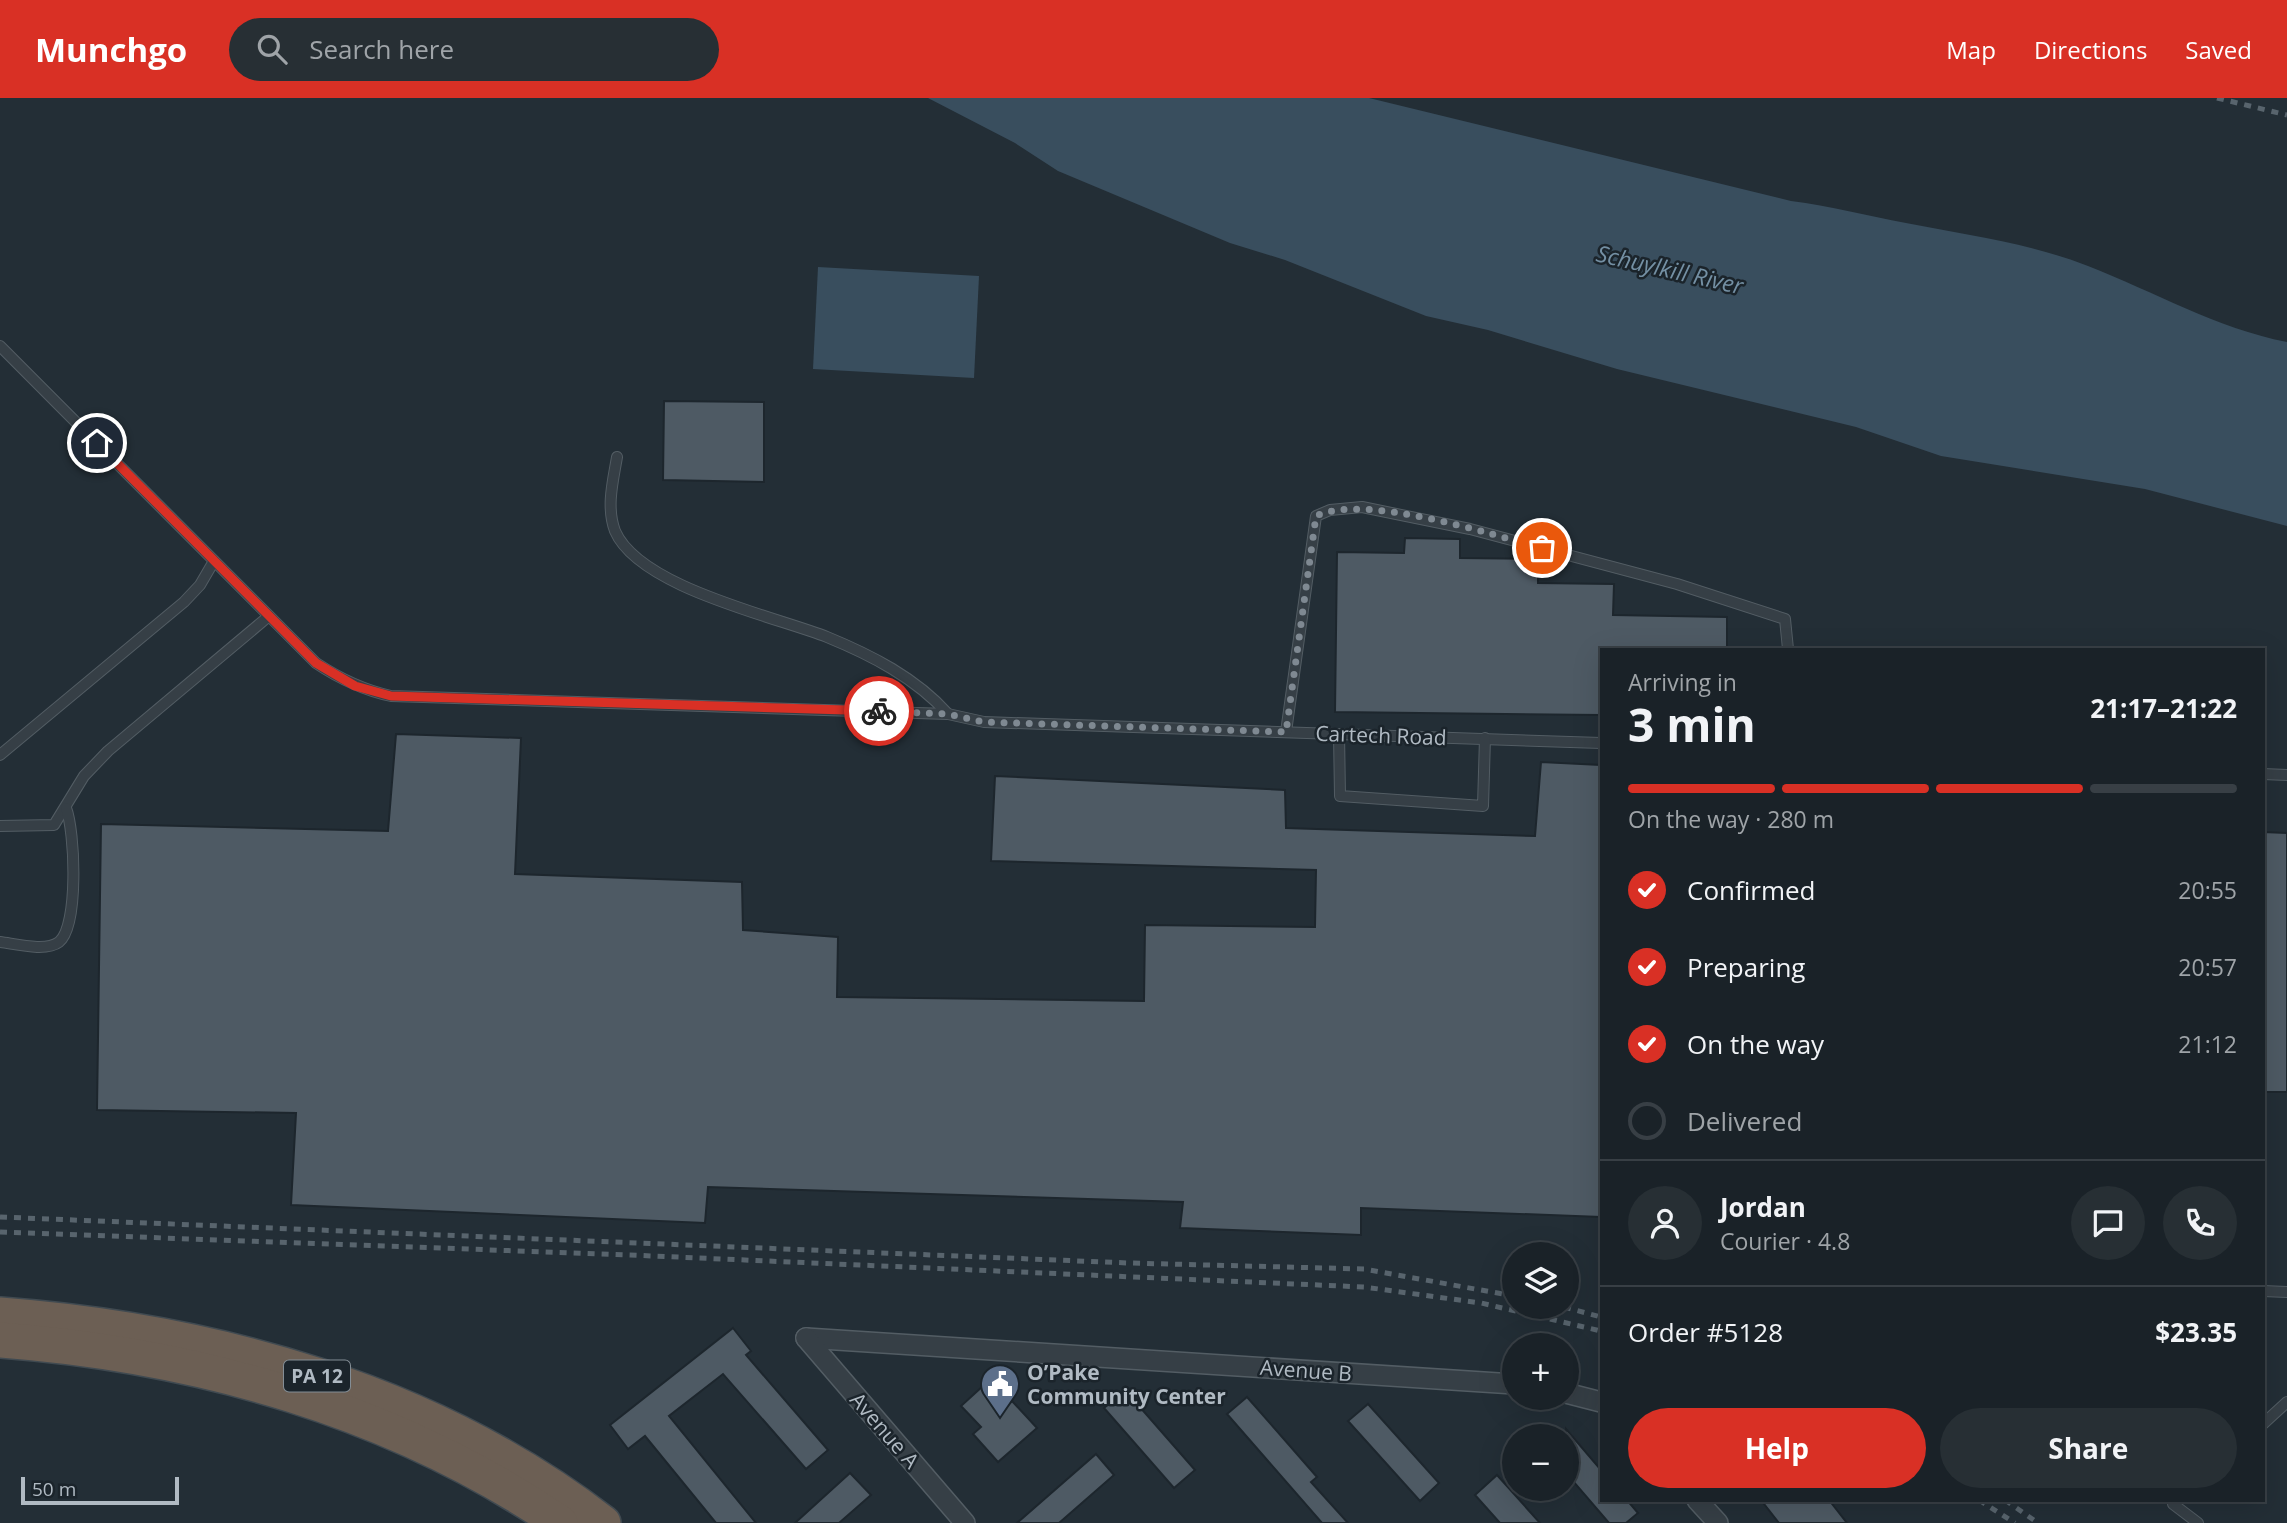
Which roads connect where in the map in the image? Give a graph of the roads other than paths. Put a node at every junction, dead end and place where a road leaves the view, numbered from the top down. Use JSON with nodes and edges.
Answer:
{"nodes":[{"id":1,"x":0,"y":346,"type":"edge"},
{"id":2,"x":617,"y":457,"type":"dead end"},
{"id":3,"x":214,"y":561,"type":"junction"},
{"id":4,"x":269,"y":616,"type":"junction"},
{"id":5,"x":1788,"y":648,"type":"edge"},
{"id":6,"x":948,"y":714,"type":"junction"},
{"id":7,"x":1286,"y":732,"type":"junction"},
{"id":8,"x":1339,"y":734,"type":"junction"},
{"id":9,"x":1485,"y":738,"type":"junction"},
{"id":10,"x":1600,"y":743,"type":"edge"},
{"id":11,"x":0,"y":755,"type":"edge"},
{"id":12,"x":2265,"y":774,"type":"edge"},
{"id":13,"x":2287,"y":775,"type":"edge"},
{"id":14,"x":66,"y":808,"type":"junction"},
{"id":15,"x":0,"y":826,"type":"edge"},
{"id":16,"x":0,"y":942,"type":"edge"},
{"id":17,"x":2265,"y":1291,"type":"edge"},
{"id":18,"x":2287,"y":1292,"type":"edge"},
{"id":19,"x":0,"y":1315,"type":"edge"},
{"id":20,"x":806,"y":1338,"type":"joint"},
{"id":21,"x":0,"y":1340,"type":"edge"},
{"id":22,"x":1502,"y":1383,"type":"edge"},
{"id":23,"x":1579,"y":1396,"type":"edge"},
{"id":24,"x":1600,"y":1402,"type":"edge"},
{"id":25,"x":2287,"y":1402,"type":"edge"},
{"id":26,"x":2265,"y":1422,"type":"edge"},
{"id":27,"x":2176,"y":1502,"type":"edge"},
{"id":28,"x":560,"y":1523,"type":"edge"},
{"id":29,"x":603,"y":1523,"type":"edge"},
{"id":30,"x":965,"y":1523,"type":"edge"},
{"id":31,"x":2198,"y":1523,"type":"edge"}],
"edges":[{"from":1,"to":3,"type":"lane","name":"Cartech Road"},
{"from":2,"to":6,"type":"lane"},
{"from":3,"to":4,"type":"lane","name":"Cartech Road"},
{"from":3,"to":11,"type":"lane"},
{"from":4,"to":6,"type":"lane","name":"Cartech Road"},
{"from":4,"to":14,"type":"lane"},
{"from":5,"to":7,"type":"lane"},
{"from":6,"to":7,"type":"lane","name":"Cartech Road"},
{"from":7,"to":8,"type":"lane","name":"Cartech Road"},
{"from":8,"to":9,"type":"lane","name":"Cartech Road"},
{"from":8,"to":9,"type":"lane"},
{"from":9,"to":10,"type":"lane","name":"Cartech Road"},
{"from":12,"to":13,"type":"lane"},
{"from":14,"to":15,"type":"lane"},
{"from":14,"to":16,"type":"lane"},
{"from":17,"to":18,"type":"lane"},
{"from":19,"to":29,"type":"highway","number":"PA 12"},
{"from":20,"to":22,"type":"street","name":"Avenue B"},
{"from":20,"to":30,"type":"street","name":"Avenue A"},
{"from":21,"to":28,"type":"highway","number":"PA 12"},
{"from":23,"to":24,"type":"street"},
{"from":25,"to":26,"type":"lane"},
{"from":27,"to":31,"type":"lane"}]}
